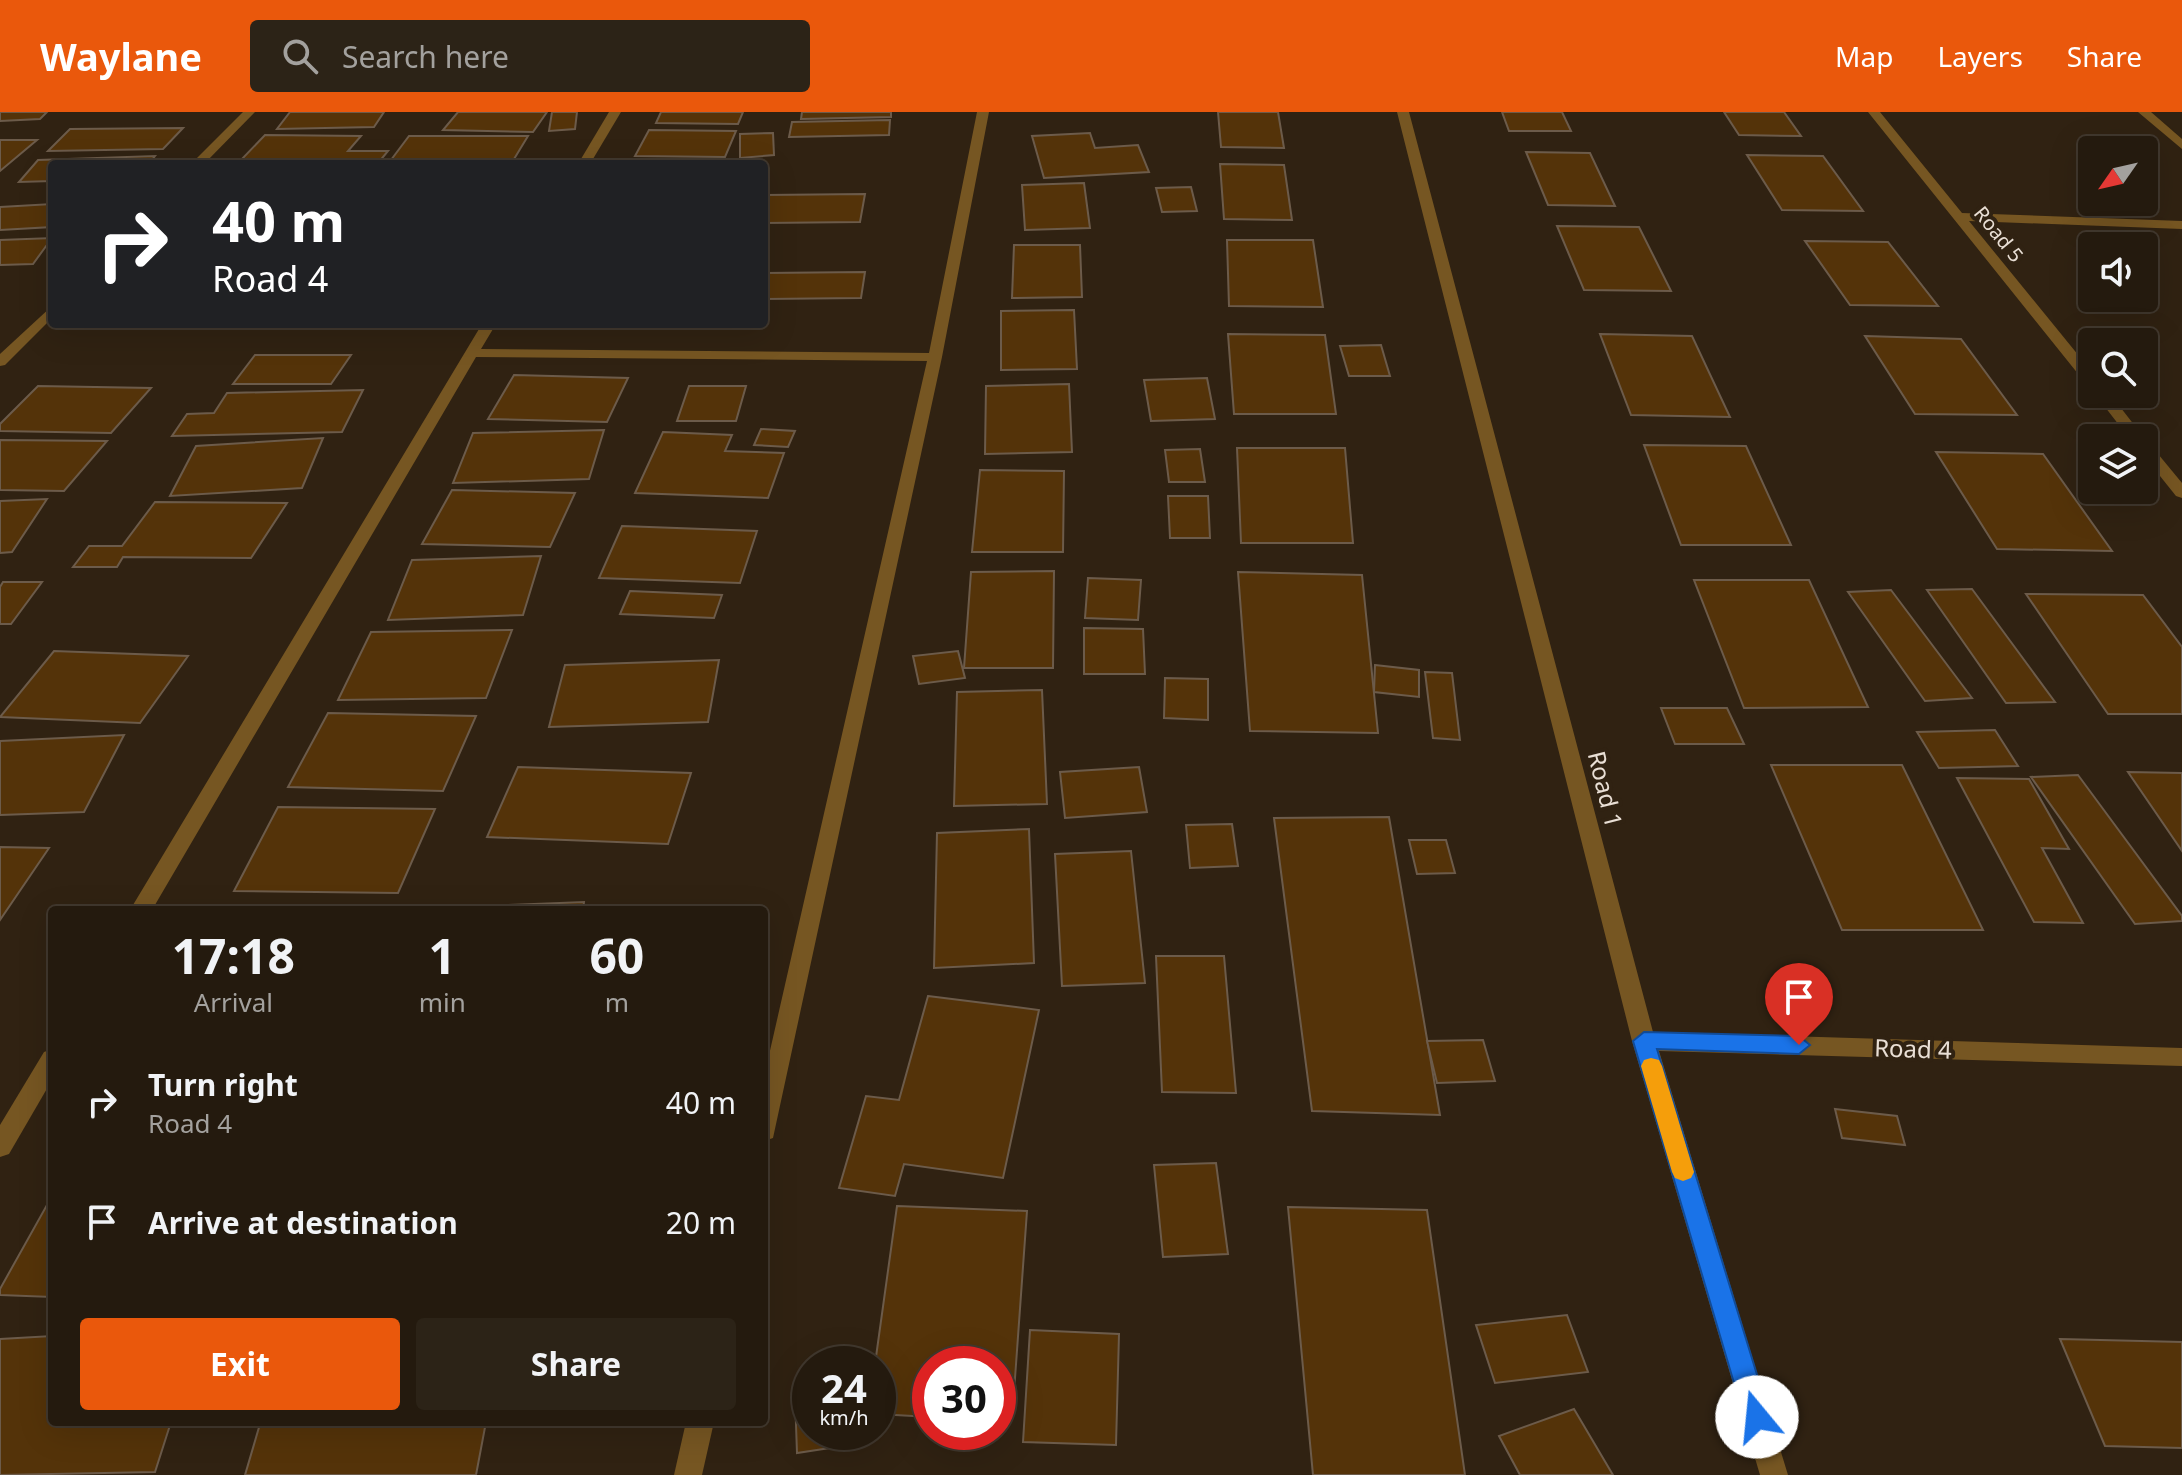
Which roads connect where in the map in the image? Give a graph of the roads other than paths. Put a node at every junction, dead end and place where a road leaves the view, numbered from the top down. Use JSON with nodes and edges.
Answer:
{"nodes":[{"id":1,"x":249,"y":112,"type":"edge"},
{"id":2,"x":615,"y":112,"type":"edge"},
{"id":3,"x":983,"y":112,"type":"edge"},
{"id":4,"x":1403,"y":112,"type":"edge"},
{"id":5,"x":1874,"y":112,"type":"edge"},
{"id":6,"x":2144,"y":112,"type":"edge"},
{"id":7,"x":2176,"y":135,"type":"edge"},
{"id":8,"x":2182,"y":145,"type":"edge"},
{"id":9,"x":201,"y":160,"type":"edge"},
{"id":10,"x":586,"y":160,"type":"edge"},
{"id":11,"x":1959,"y":217,"type":"junction"},
{"id":12,"x":2182,"y":225,"type":"edge"},
{"id":13,"x":48,"y":314,"type":"edge"},
{"id":14,"x":487,"y":328,"type":"edge"},
{"id":15,"x":471,"y":353,"type":"junction"},
{"id":16,"x":935,"y":357,"type":"junction"},
{"id":17,"x":0,"y":362,"type":"edge"},
{"id":18,"x":2078,"y":365,"type":"edge"},
{"id":19,"x":2113,"y":408,"type":"edge"},
{"id":20,"x":2126,"y":424,"type":"edge"},
{"id":21,"x":2158,"y":463,"type":"edge"},
{"id":22,"x":2182,"y":493,"type":"edge"},
{"id":23,"x":143,"y":906,"type":"edge"},
{"id":24,"x":1644,"y":1041,"type":"junction"},
{"id":25,"x":2182,"y":1057,"type":"edge"},
{"id":26,"x":48,"y":1066,"type":"edge"},
{"id":27,"x":768,"y":1113,"type":"edge"},
{"id":28,"x":0,"y":1147,"type":"edge"},
{"id":29,"x":699,"y":1426,"type":"edge"},
{"id":30,"x":688,"y":1475,"type":"edge"},
{"id":31,"x":1774,"y":1475,"type":"edge"}],
"edges":[{"from":1,"to":9,"type":"street"},
{"from":2,"to":10,"type":"street"},
{"from":3,"to":16,"type":"street"},
{"from":4,"to":24,"type":"street","name":"Road 1"},
{"from":5,"to":11,"type":"street","name":"Road 5"},
{"from":6,"to":7,"type":"street"},
{"from":7,"to":8,"type":"street"},
{"from":11,"to":12,"type":"street"},
{"from":11,"to":18,"type":"street","name":"Road 5"},
{"from":13,"to":17,"type":"street"},
{"from":14,"to":15,"type":"street"},
{"from":15,"to":16,"type":"street"},
{"from":15,"to":23,"type":"street"},
{"from":16,"to":27,"type":"street"},
{"from":19,"to":20,"type":"street"},
{"from":21,"to":22,"type":"street"},
{"from":24,"to":25,"type":"street","name":"Road 4"},
{"from":24,"to":31,"type":"street","name":"Road 1"},
{"from":26,"to":28,"type":"street"},
{"from":29,"to":30,"type":"street"}]}
